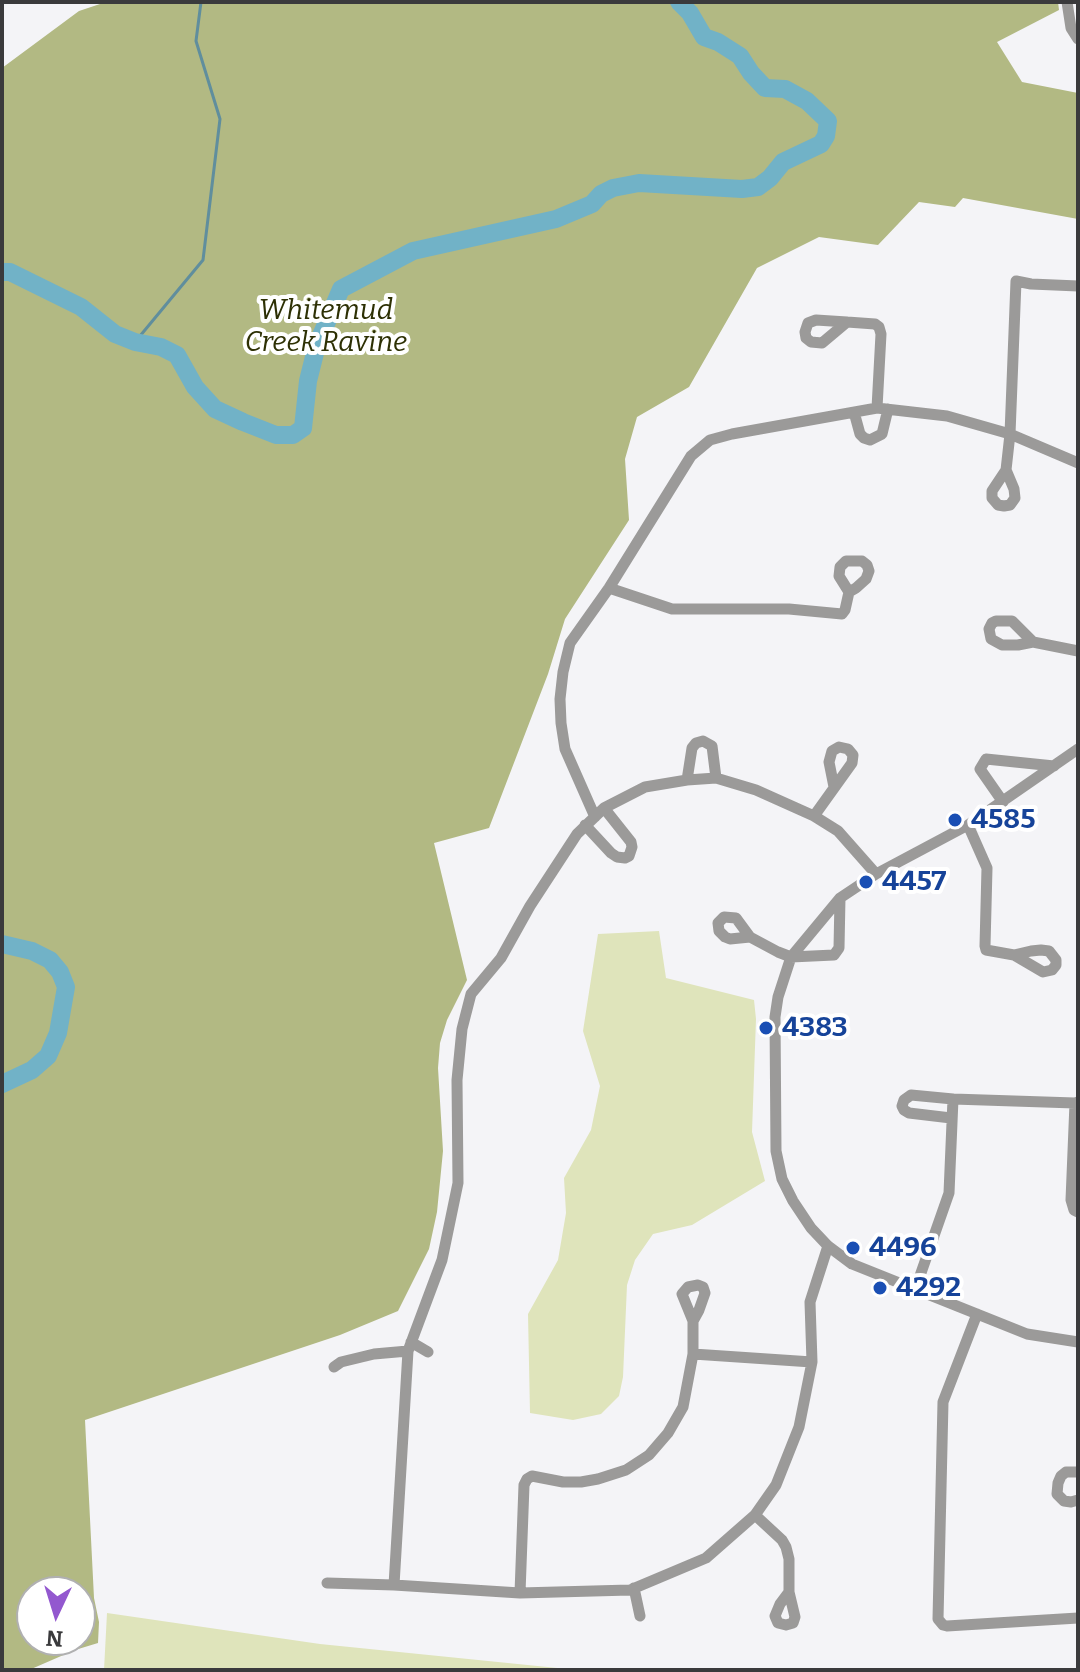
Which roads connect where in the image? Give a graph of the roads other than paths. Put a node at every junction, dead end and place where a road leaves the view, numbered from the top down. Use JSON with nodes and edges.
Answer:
{"nodes":[{"id":1,"x":1067,"y":2,"type":"edge"},
{"id":2,"x":1078,"y":39,"type":"edge"},
{"id":3,"x":1078,"y":286,"type":"edge"},
{"id":4,"x":847,"y":322,"type":"dead end"},
{"id":5,"x":882,"y":408,"type":"junction"},
{"id":6,"x":854,"y":412,"type":"junction"},
{"id":7,"x":1010,"y":434,"type":"junction"},
{"id":8,"x":1078,"y":463,"type":"edge"},
{"id":9,"x":1006,"y":470,"type":"dead end"},
{"id":10,"x":609,"y":588,"type":"junction"},
{"id":11,"x":849,"y":592,"type":"dead end"},
{"id":12,"x":1033,"y":642,"type":"dead end"},
{"id":13,"x":1078,"y":651,"type":"edge"},
{"id":14,"x":1078,"y":749,"type":"edge"},
{"id":15,"x":1054,"y":766,"type":"junction"},
{"id":16,"x":716,"y":778,"type":"junction"},
{"id":17,"x":687,"y":780,"type":"junction"},
{"id":18,"x":834,"y":787,"type":"dead end"},
{"id":19,"x":1003,"y":802,"type":"junction"},
{"id":20,"x":599,"y":812,"type":"junction"},
{"id":21,"x":814,"y":816,"type":"junction"},
{"id":22,"x":585,"y":825,"type":"junction"},
{"id":23,"x":968,"y":825,"type":"junction"},
{"id":24,"x":876,"y":874,"type":"junction"},
{"id":25,"x":840,"y":898,"type":"junction"},
{"id":26,"x":750,"y":937,"type":"dead end"},
{"id":27,"x":1014,"y":955,"type":"dead end"},
{"id":28,"x":791,"y":957,"type":"junction"},
{"id":29,"x":953,"y":1099,"type":"junction"},
{"id":30,"x":1076,"y":1102,"type":"edge"},
{"id":31,"x":951,"y":1118,"type":"junction"},
{"id":32,"x":1078,"y":1212,"type":"edge"},
{"id":33,"x":828,"y":1246,"type":"junction"},
{"id":34,"x":915,"y":1290,"type":"junction"},
{"id":35,"x":977,"y":1314,"type":"junction"},
{"id":36,"x":693,"y":1321,"type":"dead end"},
{"id":37,"x":1078,"y":1342,"type":"edge"},
{"id":38,"x":410,"y":1346,"type":"junction"},
{"id":39,"x":428,"y":1352,"type":"dead end"},
{"id":40,"x":693,"y":1354,"type":"junction"},
{"id":41,"x":812,"y":1362,"type":"junction"},
{"id":42,"x":334,"y":1367,"type":"dead end"},
{"id":43,"x":1078,"y":1472,"type":"edge"},
{"id":44,"x":1078,"y":1500,"type":"edge"},
{"id":45,"x":755,"y":1515,"type":"junction"},
{"id":46,"x":327,"y":1583,"type":"dead end"},
{"id":47,"x":394,"y":1585,"type":"junction"},
{"id":48,"x":634,"y":1588,"type":"junction"},
{"id":49,"x":789,"y":1592,"type":"dead end"},
{"id":50,"x":520,"y":1593,"type":"junction"},
{"id":51,"x":640,"y":1616,"type":"dead end"},
{"id":52,"x":1078,"y":1618,"type":"edge"}],
"edges":[{"from":1,"to":2,"type":"street"},
{"from":3,"to":7,"type":"street"},
{"from":4,"to":5,"type":"street"},
{"from":5,"to":6,"type":"street"},
{"from":5,"to":6,"type":"street"},
{"from":5,"to":7,"type":"street"},
{"from":6,"to":10,"type":"street"},
{"from":7,"to":8,"type":"street"},
{"from":7,"to":9,"type":"street"},
{"from":10,"to":11,"type":"street"},
{"from":10,"to":20,"type":"street"},
{"from":12,"to":13,"type":"street"},
{"from":14,"to":15,"type":"street"},
{"from":15,"to":19,"type":"street"},
{"from":15,"to":19,"type":"street"},
{"from":16,"to":17,"type":"street"},
{"from":16,"to":17,"type":"street"},
{"from":16,"to":21,"type":"street"},
{"from":17,"to":20,"type":"street"},
{"from":18,"to":21,"type":"street"},
{"from":19,"to":23,"type":"street"},
{"from":20,"to":22,"type":"street"},
{"from":20,"to":22,"type":"street"},
{"from":21,"to":24,"type":"street"},
{"from":22,"to":38,"type":"street"},
{"from":23,"to":24,"type":"street"},
{"from":23,"to":27,"type":"street"},
{"from":24,"to":25,"type":"street"},
{"from":25,"to":28,"type":"street"},
{"from":25,"to":28,"type":"street"},
{"from":26,"to":28,"type":"street"},
{"from":28,"to":33,"type":"street"},
{"from":29,"to":30,"type":"street"},
{"from":29,"to":31,"type":"street"},
{"from":29,"to":31,"type":"street"},
{"from":30,"to":32,"type":"street"},
{"from":31,"to":34,"type":"street"},
{"from":33,"to":34,"type":"street"},
{"from":33,"to":41,"type":"street"},
{"from":34,"to":35,"type":"street"},
{"from":35,"to":37,"type":"street"},
{"from":35,"to":52,"type":"street"},
{"from":36,"to":40,"type":"street"},
{"from":38,"to":39,"type":"street"},
{"from":38,"to":42,"type":"street"},
{"from":38,"to":47,"type":"street"},
{"from":40,"to":41,"type":"street"},
{"from":40,"to":50,"type":"street"},
{"from":41,"to":45,"type":"street"},
{"from":43,"to":44,"type":"street"},
{"from":45,"to":48,"type":"street"},
{"from":45,"to":49,"type":"street"},
{"from":46,"to":47,"type":"street"},
{"from":47,"to":50,"type":"street"},
{"from":48,"to":50,"type":"street"},
{"from":48,"to":51,"type":"street"}]}
